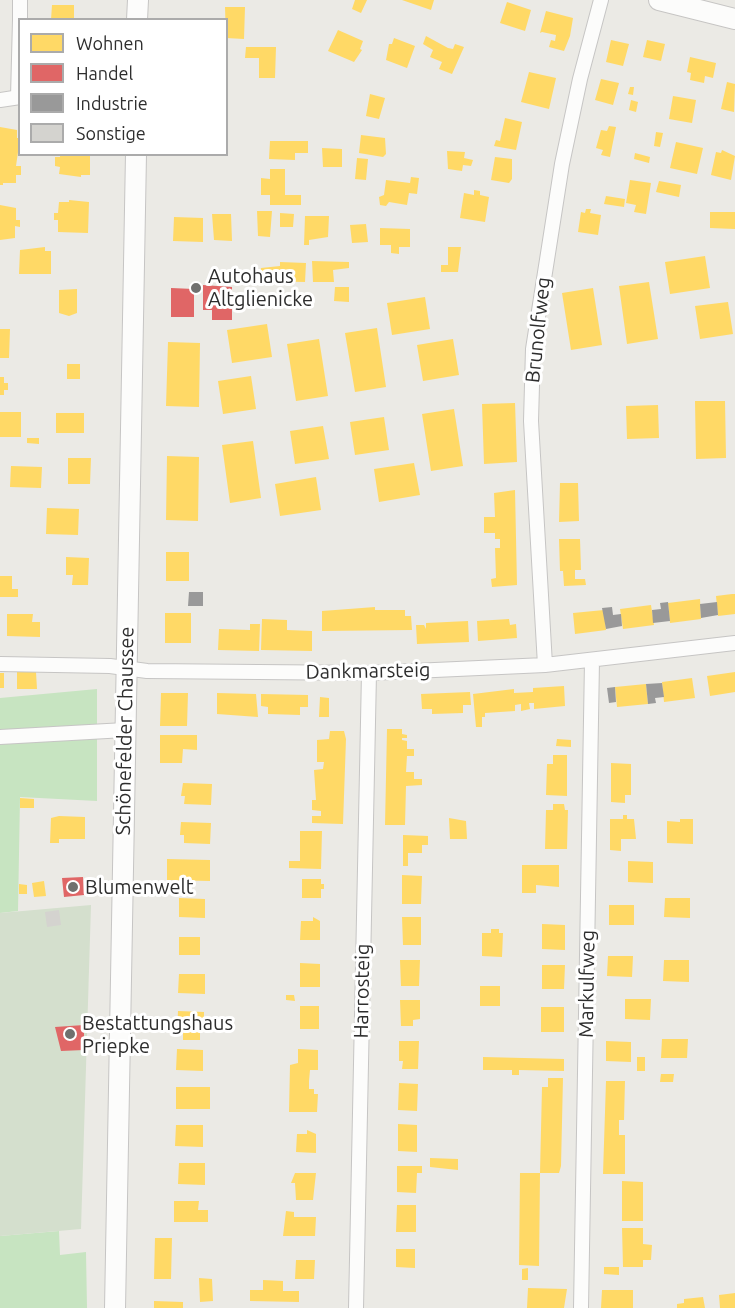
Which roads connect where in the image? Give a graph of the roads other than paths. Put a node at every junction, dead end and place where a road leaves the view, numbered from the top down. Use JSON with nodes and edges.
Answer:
{"nodes":[{"id":1,"x":20,"y":0,"type":"edge"},
{"id":2,"x":601,"y":0,"type":"edge"},
{"id":3,"x":659,"y":0,"type":"edge"},
{"id":4,"x":20,"y":18,"type":"edge"},
{"id":5,"x":735,"y":19,"type":"edge"},
{"id":6,"x":18,"y":97,"type":"edge"},
{"id":7,"x":0,"y":99,"type":"edge"},
{"id":8,"x":136,"y":156,"type":"edge"},
{"id":9,"x":735,"y":643,"type":"edge"},
{"id":10,"x":592,"y":661,"type":"junction"},
{"id":11,"x":0,"y":664,"type":"edge"},
{"id":12,"x":545,"y":665,"type":"junction"},
{"id":13,"x":126,"y":670,"type":"junction"},
{"id":14,"x":369,"y":673,"type":"junction"},
{"id":15,"x":125,"y":730,"type":"junction"},
{"id":16,"x":0,"y":737,"type":"edge"},
{"id":17,"x":115,"y":1308,"type":"edge"},
{"id":18,"x":356,"y":1308,"type":"edge"},
{"id":19,"x":581,"y":1308,"type":"edge"}],
"edges":[{"from":1,"to":4,"type":"street"},
{"from":2,"to":12,"type":"street","name":"Brunolfweg"},
{"from":3,"to":5,"type":"main road"},
{"from":6,"to":7,"type":"street"},
{"from":8,"to":13,"type":"main road","name":"Schönefelder Chaussee"},
{"from":9,"to":10,"type":"street","name":"Dankmarsteig"},
{"from":10,"to":12,"type":"street","name":"Dankmarsteig"},
{"from":10,"to":19,"type":"street","name":"Markulfweg"},
{"from":11,"to":13,"type":"street","name":"Dankmarsteig"},
{"from":12,"to":14,"type":"street","name":"Dankmarsteig"},
{"from":13,"to":14,"type":"street","name":"Dankmarsteig"},
{"from":13,"to":15,"type":"main road","name":"Schönefelder Chaussee"},
{"from":14,"to":18,"type":"street","name":"Harrosteig"},
{"from":15,"to":16,"type":"street"},
{"from":15,"to":17,"type":"main road","name":"Schönefelder Chaussee"}]}
